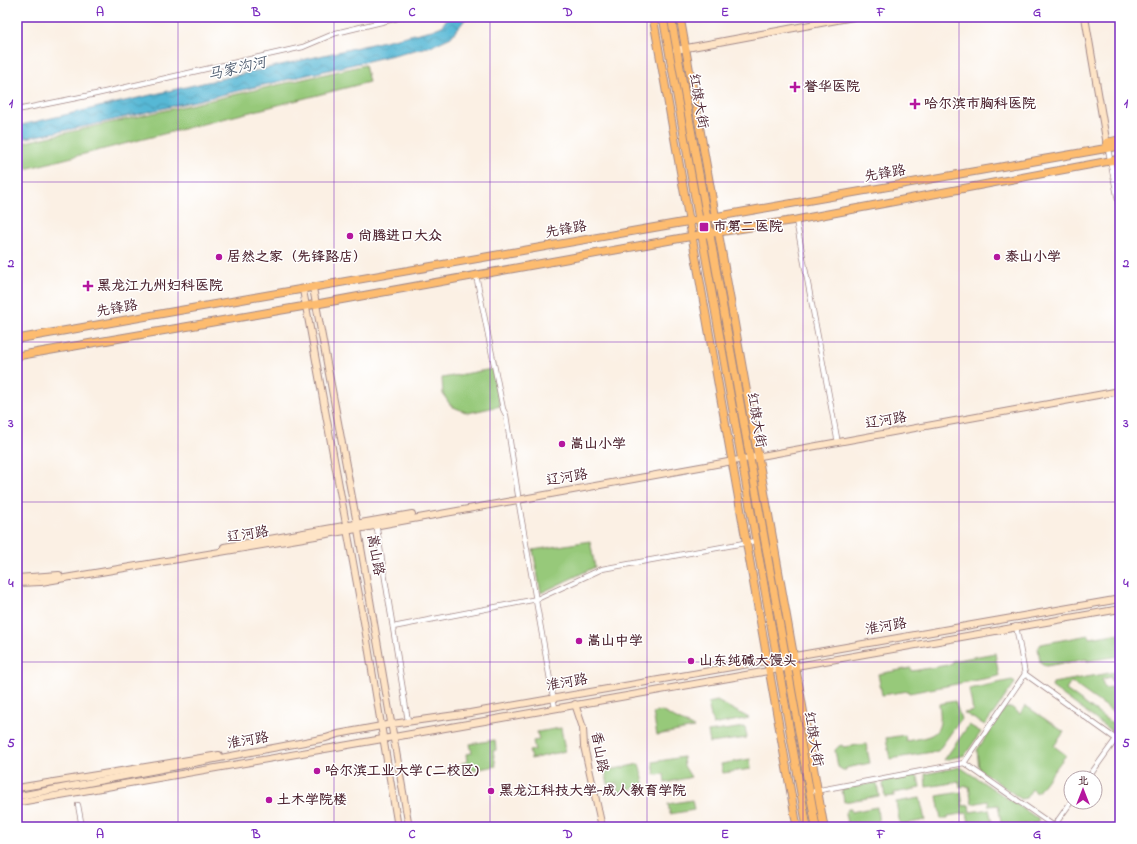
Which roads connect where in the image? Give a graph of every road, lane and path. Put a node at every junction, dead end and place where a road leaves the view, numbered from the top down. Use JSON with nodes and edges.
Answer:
{"nodes":[{"id":1,"x":402,"y":17,"type":"edge"},
{"id":2,"x":653,"y":17,"type":"edge"},
{"id":3,"x":663,"y":17,"type":"edge"},
{"id":4,"x":670,"y":17,"type":"edge"},
{"id":5,"x":680,"y":17,"type":"edge"},
{"id":6,"x":853,"y":17,"type":"edge"},
{"id":7,"x":1085,"y":17,"type":"edge"},
{"id":8,"x":685,"y":49,"type":"junction"},
{"id":9,"x":676,"y":50,"type":"junction"},
{"id":10,"x":17,"y":110,"type":"edge"},
{"id":11,"x":1120,"y":140,"type":"edge"},
{"id":12,"x":1108,"y":146,"type":"junction"},
{"id":13,"x":1120,"y":146,"type":"edge"},
{"id":14,"x":1120,"y":159,"type":"edge"},
{"id":15,"x":1110,"y":161,"type":"junction"},
{"id":16,"x":1120,"y":211,"type":"edge"},
{"id":17,"x":716,"y":216,"type":"junction"},
{"id":18,"x":707,"y":218,"type":"junction"},
{"id":19,"x":699,"y":219,"type":"junction"},
{"id":20,"x":796,"y":220,"type":"junction"},
{"id":21,"x":691,"y":221,"type":"junction"},
{"id":22,"x":718,"y":232,"type":"junction"},
{"id":23,"x":710,"y":234,"type":"junction"},
{"id":24,"x":702,"y":235,"type":"junction"},
{"id":25,"x":693,"y":236,"type":"junction"},
{"id":26,"x":476,"y":275,"type":"junction"},
{"id":27,"x":314,"y":288,"type":"junction"},
{"id":28,"x":303,"y":290,"type":"junction"},
{"id":29,"x":317,"y":304,"type":"junction"},
{"id":30,"x":306,"y":305,"type":"junction"},
{"id":31,"x":17,"y":339,"type":"edge"},
{"id":32,"x":17,"y":356,"type":"edge"},
{"id":33,"x":1120,"y":387,"type":"edge"},
{"id":34,"x":1120,"y":391,"type":"edge"},
{"id":35,"x":837,"y":438,"type":"junction"},
{"id":36,"x":753,"y":455,"type":"junction"},
{"id":37,"x":741,"y":457,"type":"junction"},
{"id":38,"x":731,"y":459,"type":"junction"},
{"id":39,"x":518,"y":497,"type":"junction"},
{"id":40,"x":376,"y":523,"type":"junction"},
{"id":41,"x":357,"y":526,"type":"junction"},
{"id":42,"x":347,"y":528,"type":"junction"},
{"id":43,"x":755,"y":541,"type":"junction"},
{"id":44,"x":746,"y":542,"type":"junction"},
{"id":45,"x":17,"y":578,"type":"edge"},
{"id":46,"x":17,"y":583,"type":"edge"},
{"id":47,"x":1120,"y":598,"type":"edge"},
{"id":48,"x":537,"y":599,"type":"junction"},
{"id":49,"x":1120,"y":609,"type":"edge"},
{"id":50,"x":1016,"y":626,"type":"junction"},
{"id":51,"x":393,"y":627,"type":"junction"},
{"id":52,"x":794,"y":655,"type":"junction"},
{"id":53,"x":784,"y":657,"type":"junction"},
{"id":54,"x":776,"y":658,"type":"junction"},
{"id":55,"x":767,"y":660,"type":"junction"},
{"id":56,"x":795,"y":666,"type":"junction"},
{"id":57,"x":786,"y":667,"type":"junction"},
{"id":58,"x":778,"y":668,"type":"junction"},
{"id":59,"x":769,"y":670,"type":"junction"},
{"id":60,"x":1025,"y":674,"type":"junction"},
{"id":61,"x":554,"y":698,"type":"junction"},
{"id":62,"x":575,"y":704,"type":"junction"},
{"id":63,"x":555,"y":708,"type":"junction"},
{"id":64,"x":408,"y":721,"type":"junction"},
{"id":65,"x":392,"y":724,"type":"junction"},
{"id":66,"x":382,"y":726,"type":"junction"},
{"id":67,"x":394,"y":738,"type":"junction"},
{"id":68,"x":1118,"y":738,"type":"edge"},
{"id":69,"x":384,"y":739,"type":"junction"},
{"id":70,"x":256,"y":752,"type":"junction"},
{"id":71,"x":964,"y":763,"type":"junction"},
{"id":72,"x":1094,"y":770,"type":"edge"},
{"id":73,"x":17,"y":788,"type":"edge"},
{"id":74,"x":818,"y":790,"type":"junction"},
{"id":75,"x":809,"y":792,"type":"junction"},
{"id":76,"x":18,"y":801,"type":"edge"},
{"id":77,"x":78,"y":805,"type":"dead end"},
{"id":78,"x":1066,"y":810,"type":"edge"},
{"id":79,"x":82,"y":827,"type":"edge"},
{"id":80,"x":398,"y":827,"type":"edge"},
{"id":81,"x":409,"y":827,"type":"edge"},
{"id":82,"x":602,"y":827,"type":"edge"},
{"id":83,"x":797,"y":827,"type":"edge"},
{"id":84,"x":807,"y":827,"type":"edge"},
{"id":85,"x":816,"y":827,"type":"edge"},
{"id":86,"x":824,"y":827,"type":"edge"},
{"id":87,"x":1054,"y":827,"type":"edge"}],
"edges":[{"from":1,"to":10,"type":"street"},
{"from":2,"to":21,"type":"main road","name":"红旗大街"},
{"from":3,"to":19,"type":"main road","name":"红旗大街"},
{"from":4,"to":9,"type":"main road","name":"红旗大街"},
{"from":5,"to":8,"type":"main road","name":"红旗大街"},
{"from":6,"to":8,"type":"main road"},
{"from":7,"to":12,"type":"main road"},
{"from":8,"to":9,"type":"main road"},
{"from":8,"to":17,"type":"main road","name":"红旗大街"},
{"from":9,"to":18,"type":"main road","name":"红旗大街"},
{"from":11,"to":12,"type":"highway"},
{"from":12,"to":13,"type":"main road","name":"先锋路"},
{"from":12,"to":15,"type":"street"},
{"from":12,"to":17,"type":"main road","name":"先锋路"},
{"from":14,"to":15,"type":"main road","name":"先锋路"},
{"from":15,"to":16,"type":"street"},
{"from":15,"to":20,"type":"main road","name":"先锋路"},
{"from":17,"to":18,"type":"main road","name":"先锋路"},
{"from":17,"to":22,"type":"main road","name":"红旗大街"},
{"from":18,"to":19,"type":"main road","name":"先锋路"},
{"from":18,"to":23,"type":"main road","name":"红旗大街"},
{"from":19,"to":21,"type":"main road","name":"先锋路"},
{"from":19,"to":24,"type":"main road","name":"红旗大街"},
{"from":20,"to":22,"type":"main road","name":"先锋路"},
{"from":20,"to":35,"type":"street"},
{"from":21,"to":25,"type":"main road","name":"红旗大街"},
{"from":21,"to":27,"type":"main road","name":"先锋路"},
{"from":22,"to":23,"type":"main road","name":"先锋路"},
{"from":22,"to":36,"type":"main road","name":"红旗大街"},
{"from":23,"to":24,"type":"main road","name":"先锋路"},
{"from":23,"to":36,"type":"main road","name":"红旗大街"},
{"from":24,"to":25,"type":"main road","name":"先锋路"},
{"from":24,"to":37,"type":"main road","name":"红旗大街"},
{"from":25,"to":26,"type":"main road","name":"先锋路"},
{"from":25,"to":38,"type":"main road","name":"红旗大街"},
{"from":26,"to":29,"type":"main road","name":"先锋路"},
{"from":26,"to":39,"type":"street"},
{"from":27,"to":28,"type":"main road","name":"先锋路"},
{"from":27,"to":29,"type":"main road","name":"嵩山路"},
{"from":28,"to":30,"type":"main road","name":"嵩山路"},
{"from":28,"to":31,"type":"main road","name":"先锋路"},
{"from":29,"to":30,"type":"main road","name":"先锋路"},
{"from":29,"to":41,"type":"main road","name":"嵩山路"},
{"from":30,"to":32,"type":"main road","name":"先锋路"},
{"from":30,"to":42,"type":"main road","name":"嵩山路"},
{"from":33,"to":35,"type":"main road","name":"辽河路"},
{"from":34,"to":36,"type":"main road","name":"辽河路"},
{"from":35,"to":36,"type":"main road","name":"辽河路"},
{"from":36,"to":37,"type":"main road","name":"辽河路"},
{"from":36,"to":52,"type":"main road","name":"红旗大街"},
{"from":36,"to":53,"type":"main road","name":"红旗大街"},
{"from":37,"to":38,"type":"main road","name":"辽河路"},
{"from":37,"to":43,"type":"main road","name":"红旗大街"},
{"from":38,"to":39,"type":"main road","name":"辽河路"},
{"from":38,"to":44,"type":"main road","name":"红旗大街"},
{"from":39,"to":40,"type":"main road","name":"辽河路"},
{"from":39,"to":48,"type":"street"},
{"from":40,"to":41,"type":"main road","name":"辽河路"},
{"from":40,"to":51,"type":"street"},
{"from":41,"to":42,"type":"main road","name":"辽河路"},
{"from":41,"to":65,"type":"main road","name":"嵩山路"},
{"from":42,"to":45,"type":"main road","name":"辽河路"},
{"from":42,"to":46,"type":"main road","name":"辽河路"},
{"from":42,"to":66,"type":"main road","name":"嵩山路"},
{"from":43,"to":44,"type":"street"},
{"from":43,"to":54,"type":"main road","name":"红旗大街"},
{"from":44,"to":48,"type":"street"},
{"from":44,"to":55,"type":"main road","name":"红旗大街"},
{"from":47,"to":52,"type":"main road","name":"淮河路"},
{"from":48,"to":51,"type":"street"},
{"from":48,"to":61,"type":"street"},
{"from":49,"to":50,"type":"main road","name":"淮河路"},
{"from":50,"to":56,"type":"main road","name":"淮河路"},
{"from":50,"to":60,"type":"street"},
{"from":51,"to":64,"type":"street"},
{"from":52,"to":53,"type":"main road","name":"淮河路"},
{"from":52,"to":56,"type":"main road","name":"红旗大街"},
{"from":53,"to":54,"type":"main road","name":"淮河路"},
{"from":53,"to":57,"type":"main road","name":"红旗大街"},
{"from":54,"to":55,"type":"main road","name":"淮河路"},
{"from":54,"to":58,"type":"main road","name":"红旗大街"},
{"from":55,"to":59,"type":"main road","name":"红旗大街"},
{"from":55,"to":61,"type":"main road","name":"淮河路"},
{"from":56,"to":57,"type":"main road","name":"淮河路"},
{"from":56,"to":74,"type":"main road","name":"红旗大街"},
{"from":57,"to":58,"type":"main road","name":"淮河路"},
{"from":57,"to":75,"type":"main road","name":"红旗大街"},
{"from":58,"to":59,"type":"main road","name":"淮河路"},
{"from":58,"to":84,"type":"main road","name":"红旗大街"},
{"from":59,"to":62,"type":"main road","name":"淮河路"},
{"from":59,"to":83,"type":"main road","name":"红旗大街"},
{"from":60,"to":68,"type":"street"},
{"from":60,"to":71,"type":"street"},
{"from":61,"to":63,"type":"street"},
{"from":61,"to":64,"type":"main road","name":"淮河路"},
{"from":62,"to":63,"type":"main road","name":"淮河路"},
{"from":62,"to":82,"type":"main road","name":"香山路"},
{"from":63,"to":67,"type":"main road","name":"淮河路"},
{"from":64,"to":65,"type":"main road","name":"淮河路"},
{"from":65,"to":66,"type":"main road","name":"淮河路"},
{"from":65,"to":67,"type":"main road","name":"嵩山路"},
{"from":66,"to":69,"type":"main road","name":"嵩山路"},
{"from":66,"to":70,"type":"main road","name":"淮河路"},
{"from":67,"to":69,"type":"main road","name":"淮河路"},
{"from":67,"to":81,"type":"main road","name":"嵩山路"},
{"from":68,"to":72,"type":"street"},
{"from":69,"to":76,"type":"main road","name":"淮河路"},
{"from":69,"to":80,"type":"main road","name":"嵩山路"},
{"from":70,"to":73,"type":"main road"},
{"from":70,"to":76,"type":"main road","name":"淮河路"},
{"from":71,"to":74,"type":"street"},
{"from":71,"to":87,"type":"street"},
{"from":74,"to":75,"type":"street"},
{"from":74,"to":86,"type":"main road","name":"红旗大街"},
{"from":75,"to":85,"type":"main road","name":"红旗大街"},
{"from":77,"to":79,"type":"street"},
{"from":78,"to":87,"type":"street"}]}
